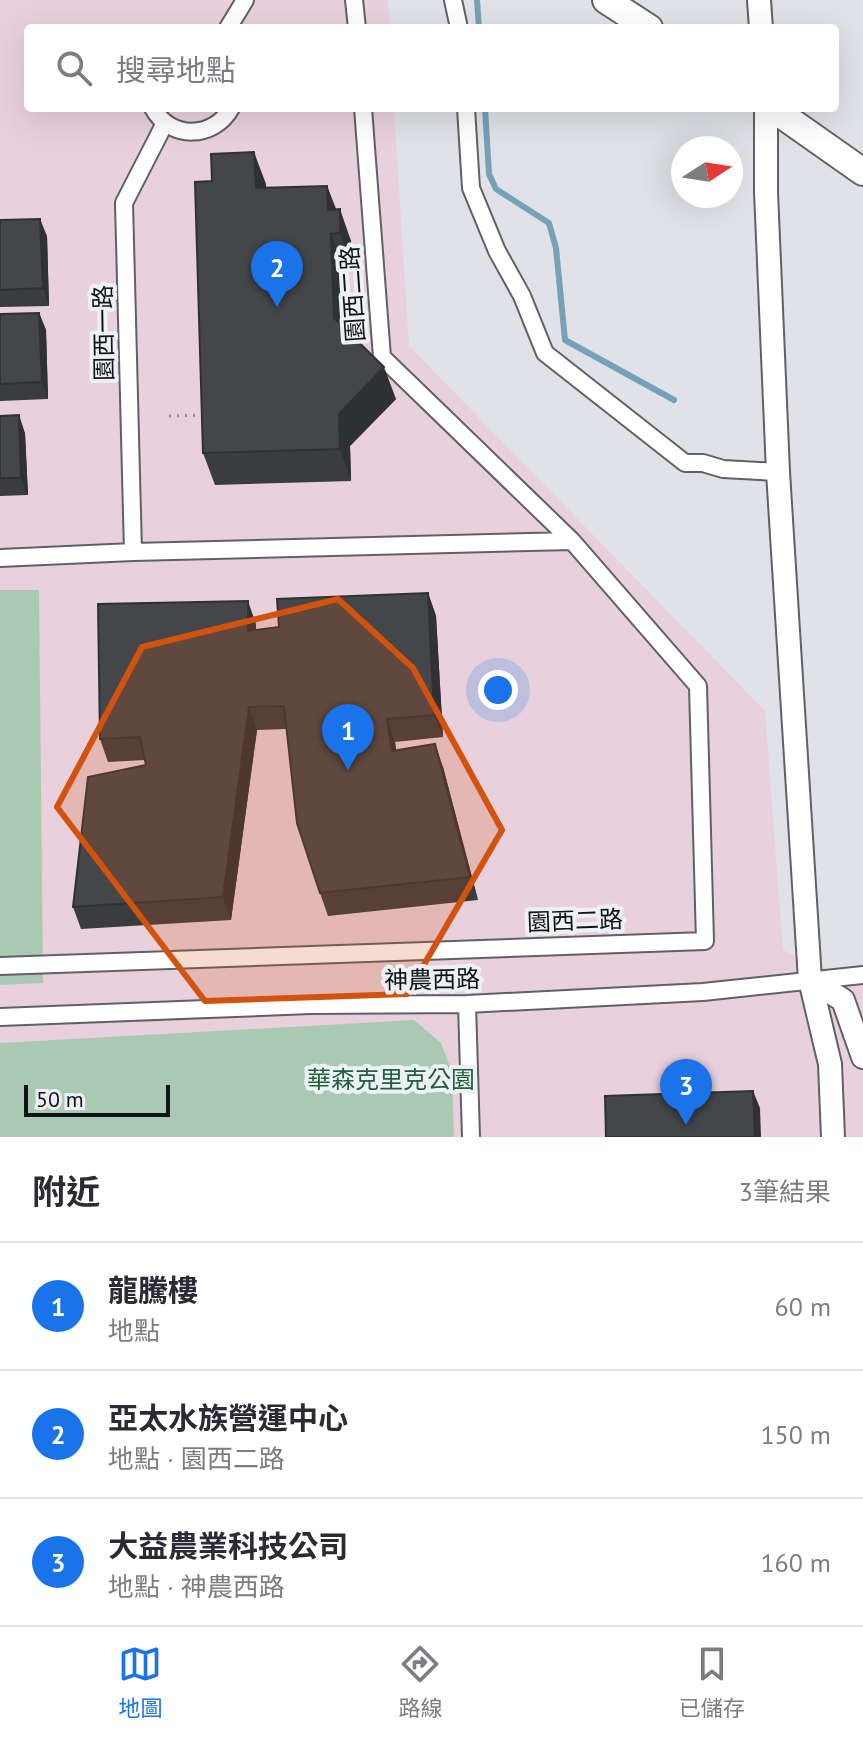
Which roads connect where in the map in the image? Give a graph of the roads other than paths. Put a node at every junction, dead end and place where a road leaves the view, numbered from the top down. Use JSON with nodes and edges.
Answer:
{"nodes":[{"id":1,"x":245,"y":0,"type":"edge"},
{"id":2,"x":354,"y":0,"type":"edge"},
{"id":3,"x":453,"y":0,"type":"edge"},
{"id":4,"x":606,"y":0,"type":"edge"},
{"id":5,"x":759,"y":0,"type":"edge"},
{"id":6,"x":230,"y":24,"type":"edge"},
{"id":7,"x":357,"y":24,"type":"edge"},
{"id":8,"x":458,"y":24,"type":"edge"},
{"id":9,"x":643,"y":24,"type":"edge"},
{"id":10,"x":761,"y":24,"type":"edge"},
{"id":11,"x":156,"y":112,"type":"edge"},
{"id":12,"x":228,"y":112,"type":"edge"},
{"id":13,"x":363,"y":112,"type":"edge"},
{"id":14,"x":466,"y":112,"type":"edge"},
{"id":15,"x":769,"y":112,"type":"edge"},
{"id":16,"x":775,"y":112,"type":"edge"},
{"id":17,"x":165,"y":123,"type":"junction"},
{"id":18,"x":863,"y":172,"type":"edge"},
{"id":19,"x":778,"y":472,"type":"junction"},
{"id":20,"x":572,"y":541,"type":"junction"},
{"id":21,"x":133,"y":552,"type":"junction"},
{"id":22,"x":0,"y":558,"type":"edge"},
{"id":23,"x":0,"y":966,"type":"edge"},
{"id":24,"x":863,"y":975,"type":"edge"},
{"id":25,"x":810,"y":980,"type":"junction"},
{"id":26,"x":467,"y":1004,"type":"junction"},
{"id":27,"x":0,"y":1017,"type":"edge"},
{"id":28,"x":863,"y":1057,"type":"edge"},
{"id":29,"x":471,"y":1137,"type":"edge"},
{"id":30,"x":833,"y":1137,"type":"edge"}],
"edges":[{"from":1,"to":6,"type":"street"},
{"from":2,"to":7,"type":"street"},
{"from":3,"to":8,"type":"street"},
{"from":4,"to":9,"type":"main road"},
{"from":5,"to":10,"type":"street"},
{"from":11,"to":17,"type":"street"},
{"from":12,"to":17,"type":"street"},
{"from":13,"to":20,"type":"street","name":"園西二路"},
{"from":14,"to":19,"type":"street"},
{"from":15,"to":19,"type":"street"},
{"from":16,"to":18,"type":"main road"},
{"from":17,"to":21,"type":"street","name":"園西一路"},
{"from":19,"to":25,"type":"street"},
{"from":20,"to":21,"type":"street"},
{"from":20,"to":23,"type":"street","name":"園西二路"},
{"from":21,"to":22,"type":"street"},
{"from":24,"to":25,"type":"street","name":"神農西路"},
{"from":25,"to":26,"type":"street","name":"神農西路"},
{"from":25,"to":28,"type":"street"},
{"from":25,"to":30,"type":"street"},
{"from":26,"to":27,"type":"street","name":"神農西路"},
{"from":26,"to":29,"type":"street"}]}
